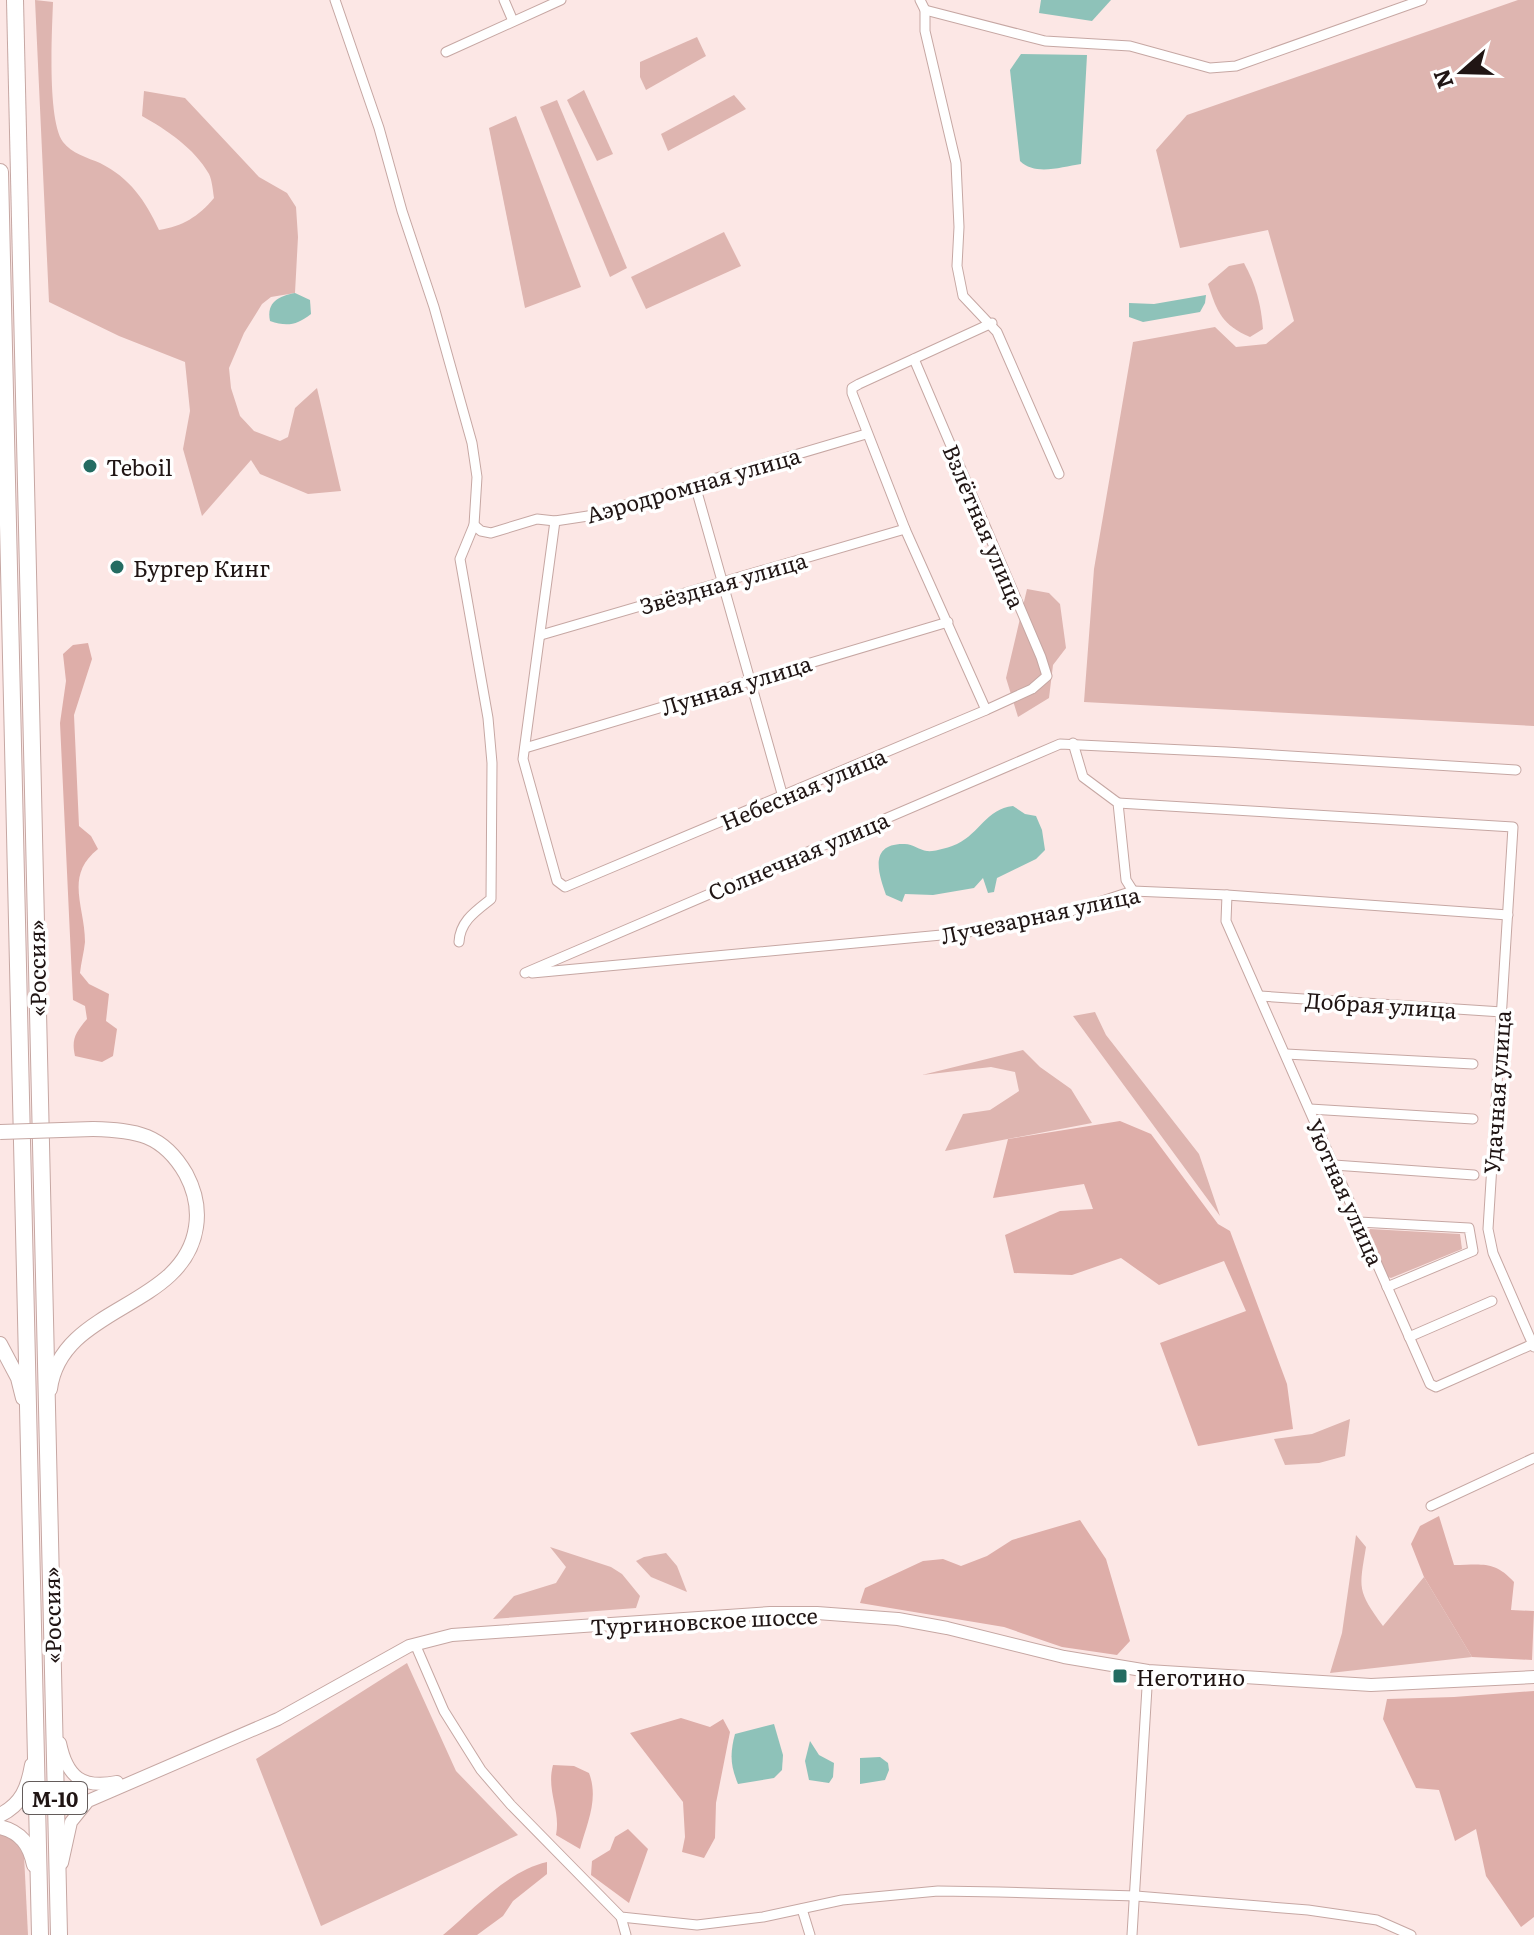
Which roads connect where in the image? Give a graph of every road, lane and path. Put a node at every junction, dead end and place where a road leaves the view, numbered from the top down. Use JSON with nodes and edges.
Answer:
{"nodes":[{"id":1,"x":15,"y":0,"type":"edge"},
{"id":2,"x":335,"y":0,"type":"edge"},
{"id":3,"x":504,"y":0,"type":"edge"},
{"id":4,"x":561,"y":0,"type":"edge"},
{"id":5,"x":920,"y":0,"type":"edge"},
{"id":6,"x":1422,"y":0,"type":"edge"},
{"id":7,"x":925,"y":10,"type":"junction"},
{"id":8,"x":513,"y":21,"type":"junction"},
{"id":9,"x":446,"y":52,"type":"dead end"},
{"id":10,"x":0,"y":172,"type":"edge"},
{"id":11,"x":992,"y":323,"type":"junction"},
{"id":12,"x":914,"y":359,"type":"junction"},
{"id":13,"x":866,"y":434,"type":"junction"},
{"id":14,"x":1059,"y":474,"type":"dead end"},
{"id":15,"x":695,"y":485,"type":"junction"},
{"id":16,"x":555,"y":521,"type":"junction"},
{"id":17,"x":474,"y":525,"type":"junction"},
{"id":18,"x":905,"y":529,"type":"junction"},
{"id":19,"x":723,"y":582,"type":"junction"},
{"id":20,"x":948,"y":622,"type":"junction"},
{"id":21,"x":541,"y":635,"type":"junction"},
{"id":22,"x":751,"y":679,"type":"junction"},
{"id":23,"x":1032,"y":689,"type":"joint"},
{"id":24,"x":986,"y":710,"type":"junction"},
{"id":25,"x":1073,"y":743,"type":"junction"},
{"id":26,"x":525,"y":748,"type":"junction"},
{"id":27,"x":1516,"y":770,"type":"dead end"},
{"id":28,"x":783,"y":797,"type":"junction"},
{"id":29,"x":1118,"y":803,"type":"junction"},
{"id":30,"x":1133,"y":891,"type":"junction"},
{"id":31,"x":1227,"y":895,"type":"junction"},
{"id":32,"x":1508,"y":915,"type":"junction"},
{"id":33,"x":459,"y":942,"type":"dead end"},
{"id":34,"x":525,"y":973,"type":"joint"},
{"id":35,"x":1260,"y":996,"type":"junction"},
{"id":36,"x":1502,"y":1012,"type":"junction"},
{"id":37,"x":1286,"y":1054,"type":"junction"},
{"id":38,"x":1473,"y":1064,"type":"dead end"},
{"id":39,"x":1310,"y":1109,"type":"junction"},
{"id":40,"x":1473,"y":1119,"type":"dead end"},
{"id":41,"x":0,"y":1132,"type":"edge"},
{"id":42,"x":1334,"y":1165,"type":"junction"},
{"id":43,"x":1474,"y":1175,"type":"dead end"},
{"id":44,"x":1359,"y":1222,"type":"junction"},
{"id":45,"x":1387,"y":1287,"type":"junction"},
{"id":46,"x":1492,"y":1301,"type":"dead end"},
{"id":47,"x":1409,"y":1337,"type":"junction"},
{"id":48,"x":0,"y":1344,"type":"edge"},
{"id":49,"x":1533,"y":1346,"type":"edge"},
{"id":50,"x":46,"y":1418,"type":"junction"},
{"id":51,"x":28,"y":1420,"type":"junction"},
{"id":52,"x":1534,"y":1458,"type":"edge"},
{"id":53,"x":1431,"y":1506,"type":"dead end"},
{"id":54,"x":415,"y":1644,"type":"junction"},
{"id":55,"x":1148,"y":1671,"type":"junction"},
{"id":56,"x":1534,"y":1677,"type":"edge"},
{"id":57,"x":53,"y":1709,"type":"junction"},
{"id":58,"x":36,"y":1749,"type":"junction"},
{"id":59,"x":140,"y":1777,"type":"junction"},
{"id":60,"x":0,"y":1815,"type":"edge"},
{"id":61,"x":0,"y":1827,"type":"edge"},
{"id":62,"x":39,"y":1888,"type":"junction"},
{"id":63,"x":58,"y":1888,"type":"junction"},
{"id":64,"x":1136,"y":1896,"type":"junction"},
{"id":65,"x":802,"y":1909,"type":"junction"},
{"id":66,"x":621,"y":1917,"type":"junction"},
{"id":67,"x":40,"y":1935,"type":"edge"},
{"id":68,"x":59,"y":1935,"type":"edge"},
{"id":69,"x":626,"y":1935,"type":"edge"},
{"id":70,"x":810,"y":1935,"type":"edge"},
{"id":71,"x":1132,"y":1935,"type":"edge"},
{"id":72,"x":1411,"y":1935,"type":"edge"}],
"edges":[{"from":1,"to":50,"type":"highway","name":"«Россия»","number":"М-10"},
{"from":2,"to":17,"type":"street"},
{"from":3,"to":8,"type":"street"},
{"from":4,"to":8,"type":"street"},
{"from":5,"to":7,"type":"street"},
{"from":6,"to":7,"type":"street"},
{"from":7,"to":11,"type":"street"},
{"from":8,"to":9,"type":"street"},
{"from":10,"to":51,"type":"highway","name":"«Россия»","number":"М-10"},
{"from":11,"to":12,"type":"street"},
{"from":11,"to":14,"type":"street"},
{"from":12,"to":13,"type":"street"},
{"from":12,"to":23,"type":"street","name":"Взлётная улица"},
{"from":13,"to":15,"type":"street","name":"Аэродромная улица"},
{"from":13,"to":18,"type":"street"},
{"from":15,"to":16,"type":"street","name":"Аэродромная улица"},
{"from":15,"to":19,"type":"street"},
{"from":16,"to":17,"type":"street","name":"Аэродромная улица"},
{"from":16,"to":21,"type":"street"},
{"from":17,"to":33,"type":"street"},
{"from":18,"to":19,"type":"street","name":"Звёздная улица"},
{"from":18,"to":20,"type":"street"},
{"from":19,"to":21,"type":"street","name":"Звёздная улица"},
{"from":19,"to":22,"type":"street"},
{"from":20,"to":22,"type":"street","name":"Лунная улица"},
{"from":20,"to":24,"type":"street"},
{"from":21,"to":26,"type":"street"},
{"from":22,"to":26,"type":"street","name":"Лунная улица"},
{"from":22,"to":28,"type":"street"},
{"from":23,"to":24,"type":"street","name":"Небесная улица"},
{"from":24,"to":28,"type":"street","name":"Небесная улица"},
{"from":25,"to":27,"type":"street","name":"Солнечная улица"},
{"from":25,"to":29,"type":"street"},
{"from":25,"to":34,"type":"street","name":"Солнечная улица"},
{"from":26,"to":28,"type":"street","name":"Небесная улица"},
{"from":29,"to":30,"type":"street"},
{"from":29,"to":32,"type":"street","name":"Удачная улица"},
{"from":30,"to":31,"type":"street","name":"Лучезарная улица"},
{"from":30,"to":34,"type":"street","name":"Лучезарная улица"},
{"from":31,"to":32,"type":"street","name":"Лучезарная улица"},
{"from":31,"to":35,"type":"street","name":"Уютная улица"},
{"from":32,"to":36,"type":"street","name":"Удачная улица"},
{"from":35,"to":36,"type":"street","name":"Добрая улица"},
{"from":35,"to":37,"type":"street","name":"Уютная улица"},
{"from":36,"to":49,"type":"street","name":"Удачная улица"},
{"from":37,"to":38,"type":"street"},
{"from":37,"to":39,"type":"street","name":"Уютная улица"},
{"from":39,"to":40,"type":"street"},
{"from":39,"to":42,"type":"street","name":"Уютная улица"},
{"from":41,"to":50,"type":"main road","bridge":true},
{"from":42,"to":43,"type":"street"},
{"from":42,"to":44,"type":"street","name":"Уютная улица"},
{"from":44,"to":45,"type":"street","name":"Уютная улица"},
{"from":44,"to":45,"type":"street"},
{"from":45,"to":47,"type":"street","name":"Уютная улица"},
{"from":46,"to":47,"type":"street"},
{"from":47,"to":49,"type":"street","name":"Уютная улица"},
{"from":48,"to":51,"type":"main road"},
{"from":50,"to":57,"type":"highway","name":"«Россия»","number":"М-10"},
{"from":51,"to":58,"type":"highway","name":"«Россия»","number":"М-10"},
{"from":52,"to":53,"type":"street"},
{"from":54,"to":55,"type":"main road","name":"Тургиновское шоссе"},
{"from":54,"to":59,"type":"main road","name":"Тургиновское шоссе"},
{"from":54,"to":66,"type":"street"},
{"from":55,"to":56,"type":"main road","name":"Тургиновское шоссе"},
{"from":55,"to":64,"type":"street"},
{"from":57,"to":59,"type":"main road","name":"Тургиновское шоссе"},
{"from":57,"to":63,"type":"highway","name":"«Россия»","number":"М-10"},
{"from":58,"to":60,"type":"main road"},
{"from":58,"to":62,"type":"highway","name":"«Россия»","number":"М-10"},
{"from":59,"to":63,"type":"main road","name":"Тургиновское шоссе"},
{"from":61,"to":62,"type":"main road"},
{"from":62,"to":67,"type":"highway","name":"«Россия»","number":"М-10"},
{"from":63,"to":68,"type":"highway","name":"«Россия»","number":"М-10"},
{"from":64,"to":65,"type":"street"},
{"from":64,"to":71,"type":"street"},
{"from":64,"to":72,"type":"street"},
{"from":65,"to":66,"type":"street"},
{"from":65,"to":70,"type":"street"},
{"from":66,"to":69,"type":"street"}]}
